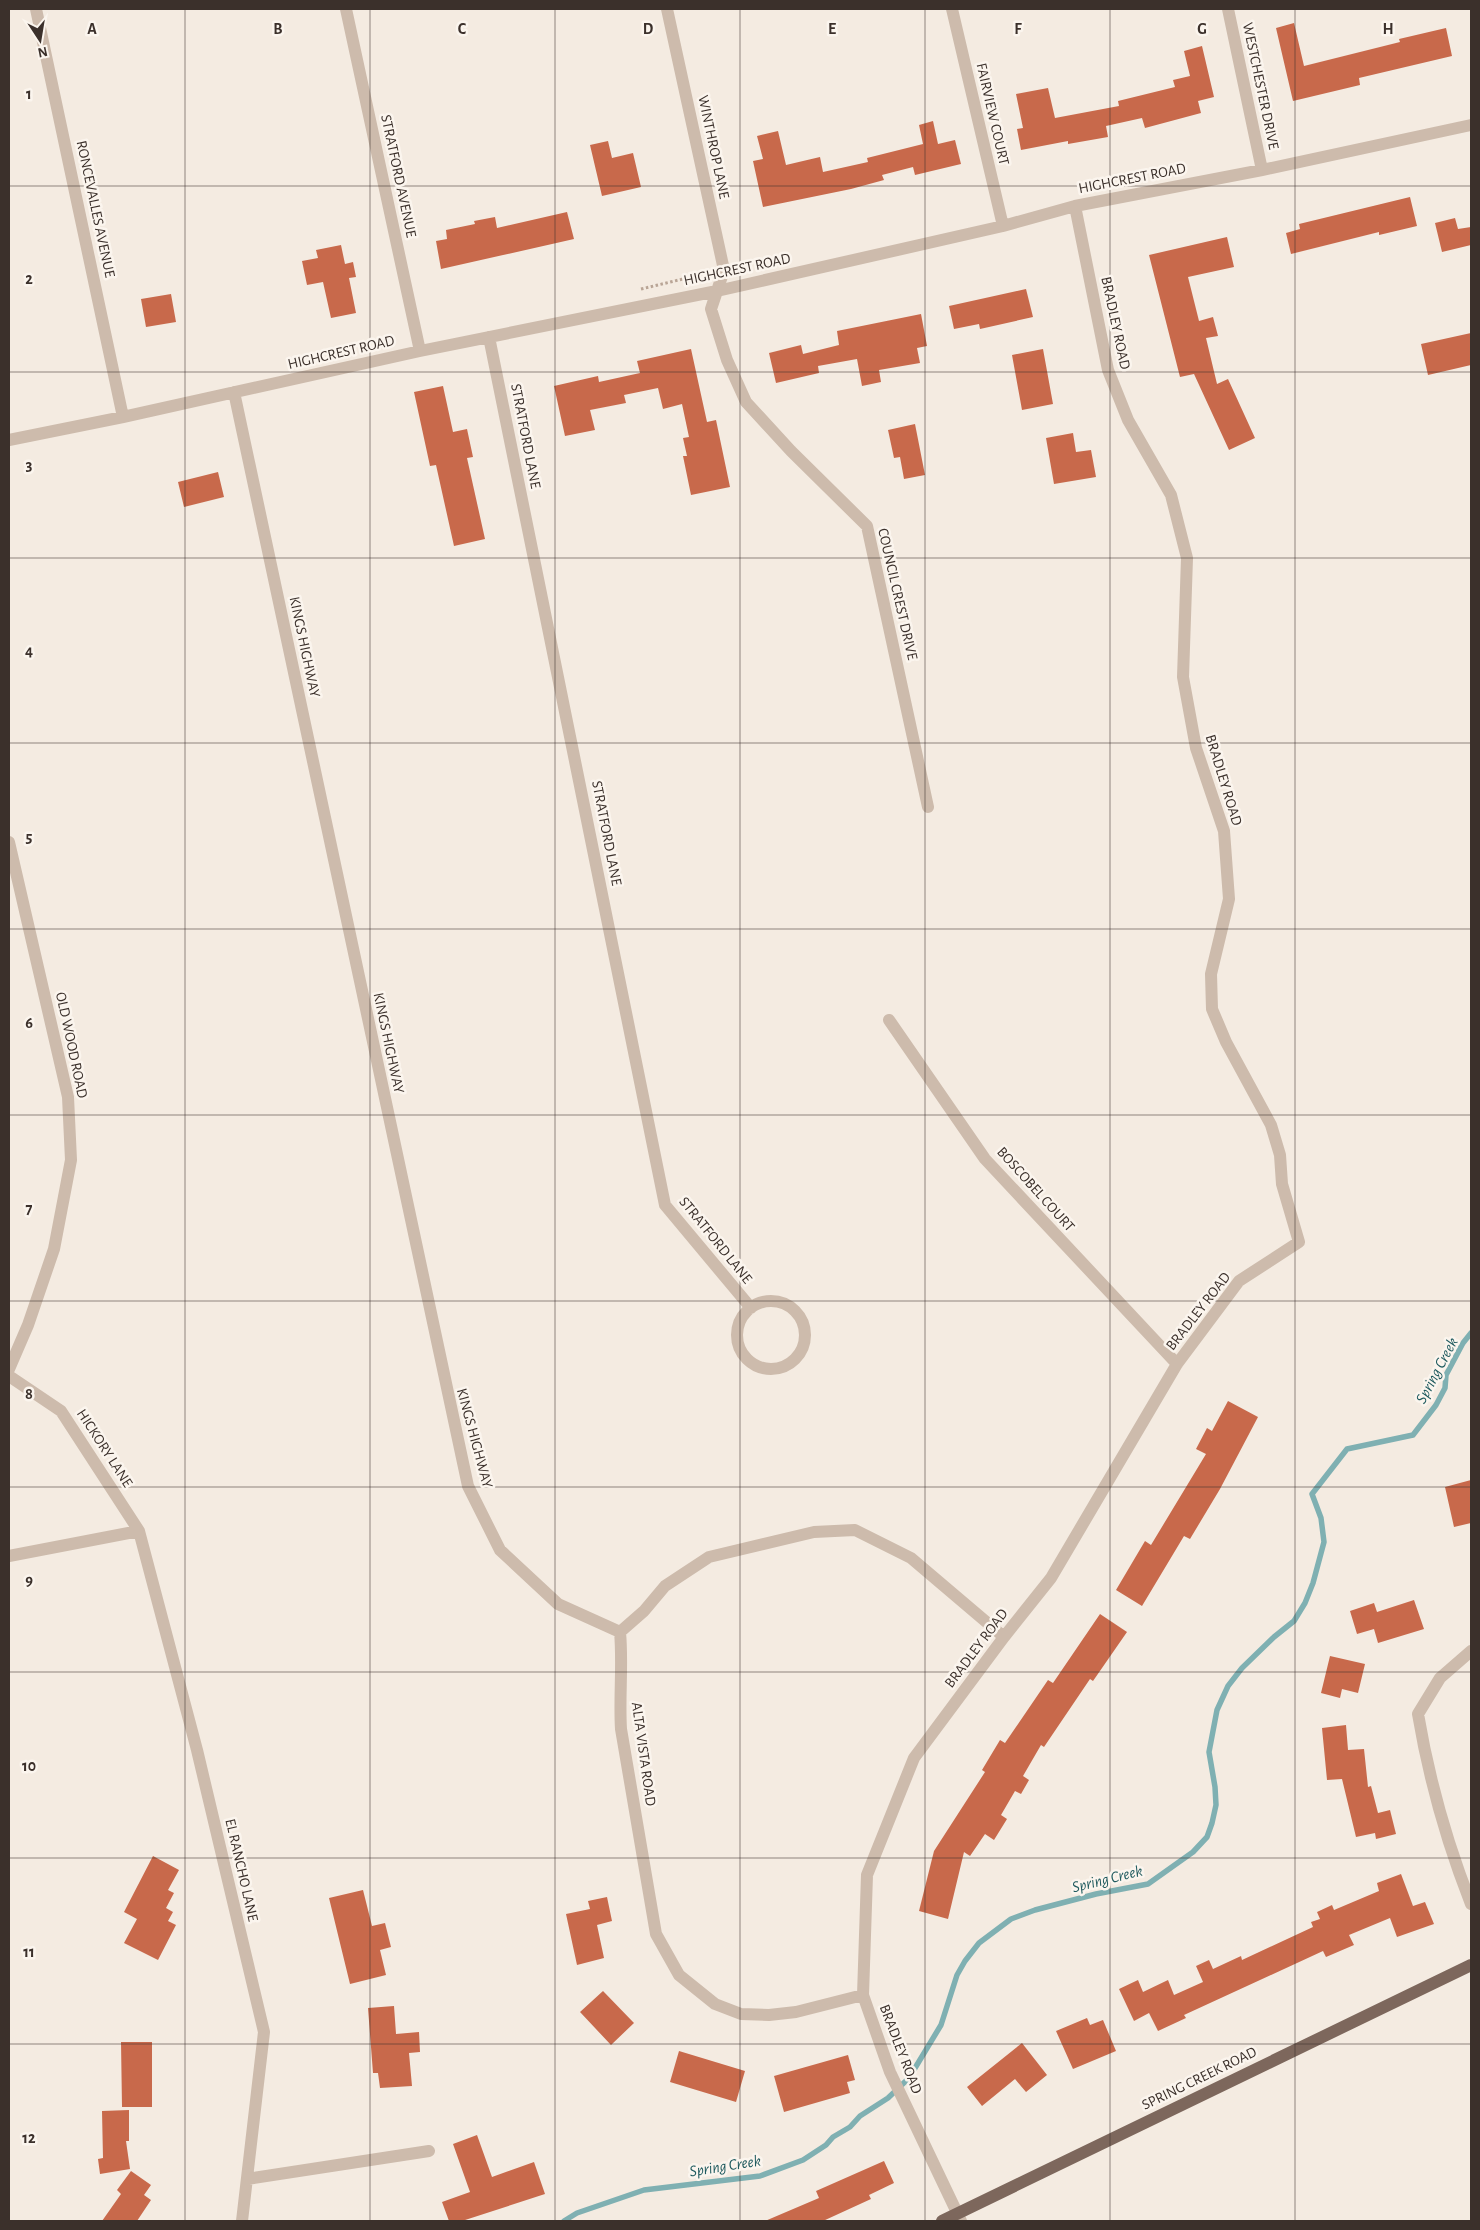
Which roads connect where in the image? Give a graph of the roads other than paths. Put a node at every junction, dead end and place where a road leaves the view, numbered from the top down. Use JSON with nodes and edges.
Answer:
{"nodes":[{"id":1,"x":36,"y":9,"type":"edge"},
{"id":2,"x":346,"y":9,"type":"edge"},
{"id":3,"x":667,"y":9,"type":"edge"},
{"id":4,"x":952,"y":9,"type":"edge"},
{"id":5,"x":1228,"y":9,"type":"edge"},
{"id":6,"x":1471,"y":126,"type":"edge"},
{"id":7,"x":1262,"y":170,"type":"junction"},
{"id":8,"x":1075,"y":206,"type":"junction"},
{"id":9,"x":1003,"y":226,"type":"junction"},
{"id":10,"x":717,"y":291,"type":"junction"},
{"id":11,"x":489,"y":337,"type":"junction"},
{"id":12,"x":420,"y":351,"type":"junction"},
{"id":13,"x":234,"y":392,"type":"junction"},
{"id":14,"x":124,"y":417,"type":"junction"},
{"id":15,"x":9,"y":440,"type":"edge"},
{"id":16,"x":928,"y":808,"type":"dead end"},
{"id":17,"x":9,"y":842,"type":"edge"},
{"id":18,"x":889,"y":1020,"type":"dead end"},
{"id":19,"x":751,"y":1308,"type":"junction"},
{"id":20,"x":1177,"y":1364,"type":"junction"},
{"id":21,"x":9,"y":1369,"type":"edge"},
{"id":22,"x":9,"y":1376,"type":"edge"},
{"id":23,"x":139,"y":1531,"type":"junction"},
{"id":24,"x":9,"y":1556,"type":"edge"},
{"id":25,"x":620,"y":1632,"type":"junction"},
{"id":26,"x":1004,"y":1638,"type":"junction"},
{"id":27,"x":1471,"y":1651,"type":"edge"},
{"id":28,"x":1471,"y":1904,"type":"edge"},
{"id":29,"x":1471,"y":1965,"type":"edge"},
{"id":30,"x":863,"y":1995,"type":"junction"},
{"id":31,"x":429,"y":2151,"type":"dead end"},
{"id":32,"x":247,"y":2179,"type":"junction"},
{"id":33,"x":959,"y":2217,"type":"edge"},
{"id":34,"x":242,"y":2221,"type":"edge"},
{"id":35,"x":942,"y":2221,"type":"edge"}],
"edges":[{"from":1,"to":14,"type":"street","name":"RONCEVALLES AVENUE"},
{"from":2,"to":12,"type":"street","name":"STRATFORD AVENUE"},
{"from":3,"to":10,"type":"street","name":"WINTHROP LANE"},
{"from":4,"to":9,"type":"street","name":"FAIRVIEW COURT"},
{"from":5,"to":7,"type":"street","name":"WESTCHESTER DRIVE"},
{"from":6,"to":7,"type":"street","name":"HIGHCREST ROAD"},
{"from":7,"to":8,"type":"street","name":"HIGHCREST ROAD"},
{"from":8,"to":9,"type":"street","name":"HIGHCREST ROAD"},
{"from":8,"to":20,"type":"street","name":"BRADLEY ROAD"},
{"from":9,"to":10,"type":"street","name":"HIGHCREST ROAD"},
{"from":10,"to":11,"type":"street","name":"HIGHCREST ROAD"},
{"from":10,"to":16,"type":"street","name":"COUNCIL CREST DRIVE"},
{"from":11,"to":12,"type":"street","name":"HIGHCREST ROAD"},
{"from":11,"to":19,"type":"street","name":"STRATFORD LANE"},
{"from":12,"to":13,"type":"street","name":"HIGHCREST ROAD"},
{"from":13,"to":14,"type":"street","name":"HIGHCREST ROAD"},
{"from":13,"to":25,"type":"street","name":"KINGS HIGHWAY"},
{"from":14,"to":15,"type":"street","name":"HIGHCREST ROAD"},
{"from":17,"to":21,"type":"street","name":"OLD WOOD ROAD"},
{"from":18,"to":20,"type":"street","name":"BOSCOBEL COURT"},
{"from":19,"to":19,"type":"street","name":"STRATFORD LANE"},
{"from":20,"to":26,"type":"street","name":"BRADLEY ROAD"},
{"from":22,"to":23,"type":"street","name":"HICKORY LANE"},
{"from":23,"to":24,"type":"street"},
{"from":23,"to":32,"type":"street","name":"EL RANCHO LANE"},
{"from":25,"to":26,"type":"street"},
{"from":25,"to":30,"type":"street","name":"ALTA VISTA ROAD"},
{"from":26,"to":30,"type":"street","name":"BRADLEY ROAD"},
{"from":27,"to":28,"type":"street"},
{"from":29,"to":33,"type":"main road","name":"SPRING CREEK ROAD"},
{"from":30,"to":33,"type":"street","name":"BRADLEY ROAD"},
{"from":31,"to":32,"type":"street"},
{"from":32,"to":34,"type":"street","name":"EL RANCHO LANE"},
{"from":33,"to":35,"type":"main road","name":"SPRING CREEK ROAD"}]}
